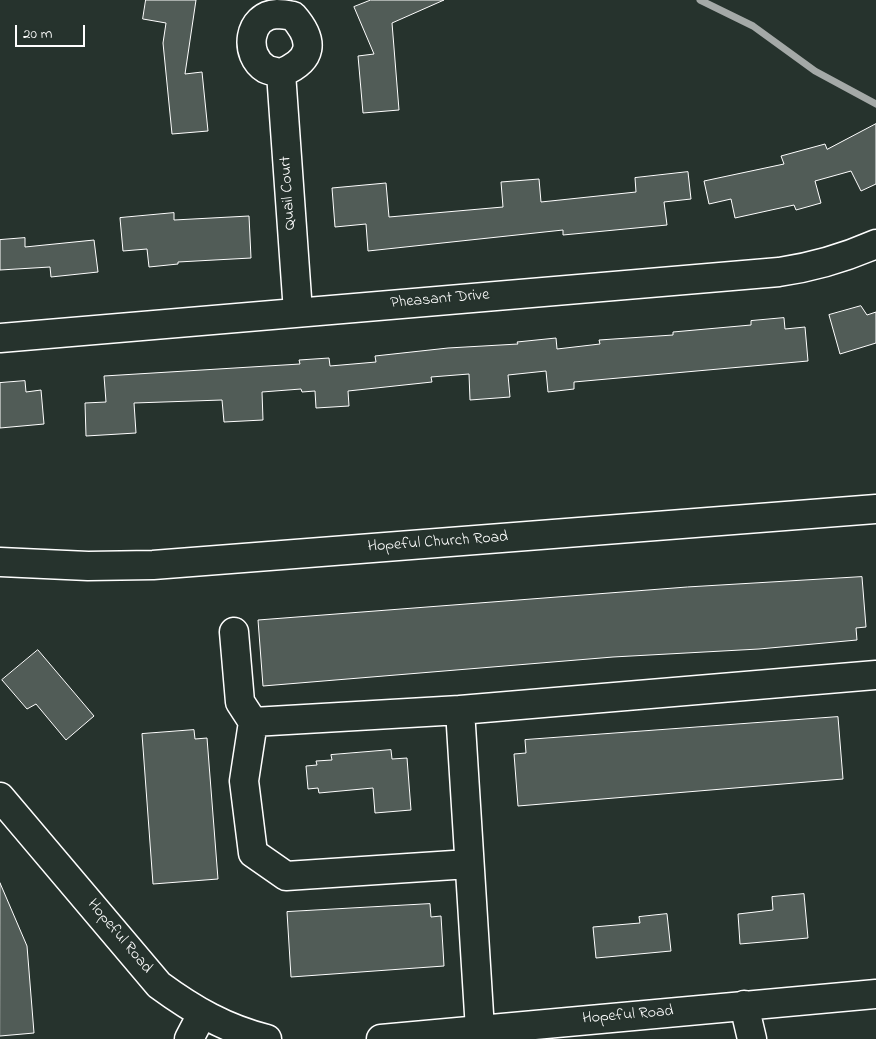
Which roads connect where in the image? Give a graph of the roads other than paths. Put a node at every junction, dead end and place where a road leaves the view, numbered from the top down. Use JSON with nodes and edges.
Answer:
{"nodes":[{"id":1,"x":281,"y":73,"type":"dead end"},
{"id":2,"x":876,"y":244,"type":"edge"},
{"id":3,"x":298,"y":312,"type":"junction"},
{"id":4,"x":0,"y":338,"type":"edge"},
{"id":5,"x":876,"y":509,"type":"edge"},
{"id":6,"x":0,"y":562,"type":"edge"},
{"id":7,"x":234,"y":632,"type":"dead end"},
{"id":8,"x":876,"y":675,"type":"edge"},
{"id":9,"x":460,"y":710,"type":"junction"},
{"id":10,"x":253,"y":722,"type":"junction"},
{"id":11,"x":0,"y":797,"type":"edge"},
{"id":12,"x":469,"y":864,"type":"junction"},
{"id":13,"x":876,"y":994,"type":"edge"},
{"id":14,"x":744,"y":1005,"type":"junction"},
{"id":15,"x":202,"y":1014,"type":"junction"},
{"id":16,"x":480,"y":1030,"type":"junction"},
{"id":17,"x":189,"y":1039,"type":"edge"},
{"id":18,"x":267,"y":1039,"type":"edge"},
{"id":19,"x":380,"y":1039,"type":"edge"},
{"id":20,"x":752,"y":1039,"type":"edge"}],
"edges":[{"from":1,"to":3,"type":"street","name":"Quail Court"},
{"from":2,"to":3,"type":"street","name":"Pheasant Drive"},
{"from":3,"to":4,"type":"street","name":"Pheasant Drive"},
{"from":5,"to":6,"type":"street","name":"Hopeful Church Road"},
{"from":7,"to":10,"type":"street"},
{"from":8,"to":9,"type":"street"},
{"from":9,"to":10,"type":"street"},
{"from":9,"to":12,"type":"street"},
{"from":10,"to":12,"type":"street"},
{"from":11,"to":15,"type":"street","name":"Hopeful Road"},
{"from":12,"to":16,"type":"street"},
{"from":13,"to":14,"type":"street","name":"Hopeful Road"},
{"from":14,"to":16,"type":"street","name":"Hopeful Road"},
{"from":14,"to":20,"type":"street"},
{"from":15,"to":17,"type":"street"},
{"from":15,"to":18,"type":"street","name":"Hopeful Road"},
{"from":16,"to":19,"type":"street","name":"Hopeful Road"}]}
